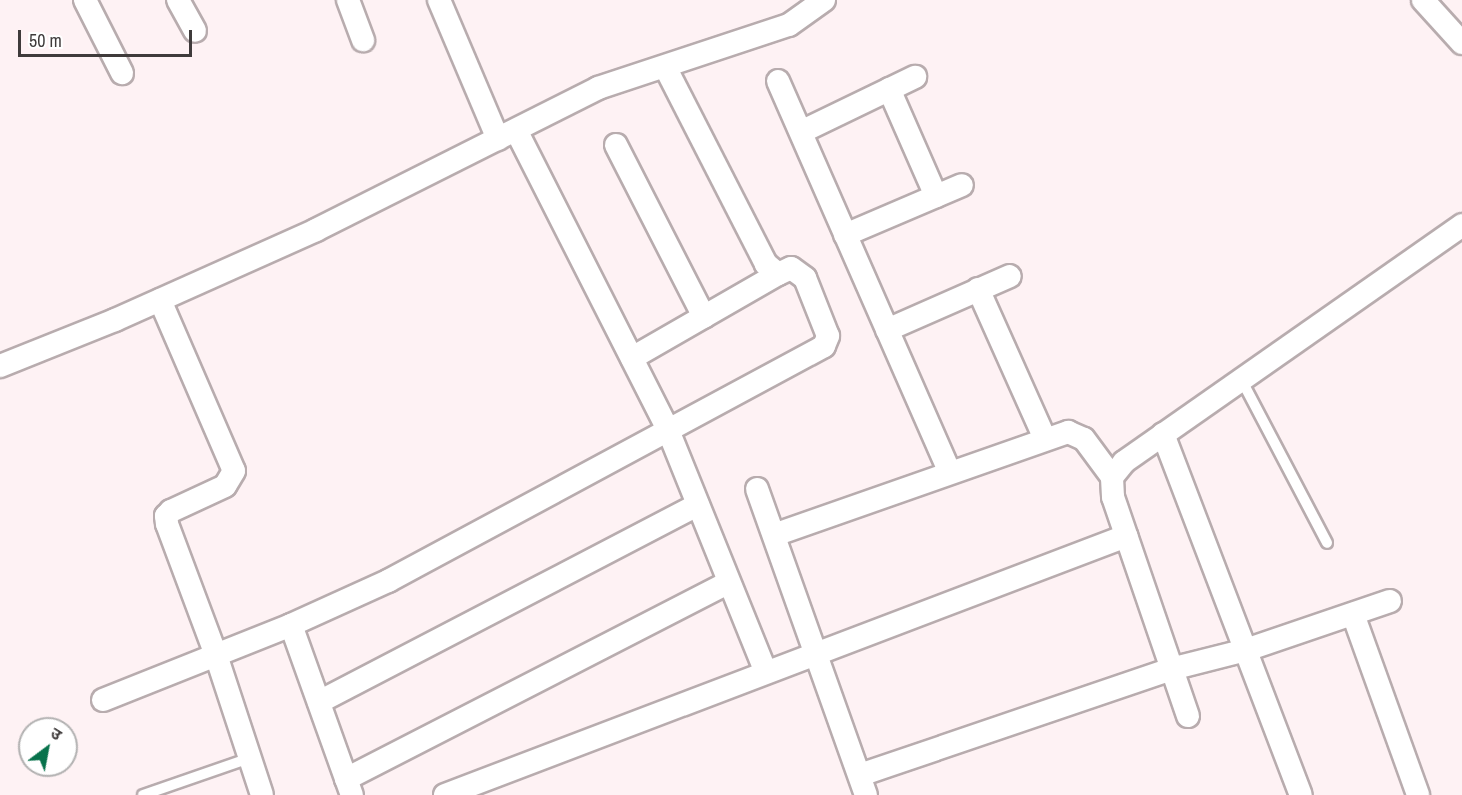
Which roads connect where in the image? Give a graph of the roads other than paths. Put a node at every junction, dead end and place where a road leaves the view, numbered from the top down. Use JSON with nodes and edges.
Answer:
{"nodes":[{"id":1,"x":86,"y":0,"type":"edge"},
{"id":2,"x":178,"y":0,"type":"edge"},
{"id":3,"x":348,"y":0,"type":"edge"},
{"id":4,"x":439,"y":0,"type":"edge"},
{"id":5,"x":824,"y":0,"type":"edge"},
{"id":6,"x":1423,"y":0,"type":"edge"},
{"id":7,"x":195,"y":31,"type":"dead end"},
{"id":8,"x":363,"y":40,"type":"dead end"},
{"id":9,"x":1462,"y":43,"type":"edge"},
{"id":10,"x":665,"y":67,"type":"junction"},
{"id":11,"x":122,"y":73,"type":"dead end"},
{"id":12,"x":915,"y":77,"type":"dead end"},
{"id":13,"x":778,"y":81,"type":"dead end"},
{"id":14,"x":889,"y":89,"type":"junction"},
{"id":15,"x":801,"y":132,"type":"junction"},
{"id":16,"x":507,"y":134,"type":"junction"},
{"id":17,"x":616,"y":146,"type":"dead end"},
{"id":18,"x":962,"y":185,"type":"dead end"},
{"id":19,"x":936,"y":196,"type":"junction"},
{"id":20,"x":1462,"y":225,"type":"edge"},
{"id":21,"x":845,"y":234,"type":"junction"},
{"id":22,"x":778,"y":274,"type":"junction"},
{"id":23,"x":1010,"y":276,"type":"dead end"},
{"id":24,"x":978,"y":289,"type":"junction"},
{"id":25,"x":160,"y":300,"type":"junction"},
{"id":26,"x":704,"y":317,"type":"junction"},
{"id":27,"x":887,"y":330,"type":"junction"},
{"id":28,"x":632,"y":358,"type":"junction"},
{"id":29,"x":0,"y":366,"type":"edge"},
{"id":30,"x":1241,"y":380,"type":"junction"},
{"id":31,"x":668,"y":430,"type":"junction"},
{"id":32,"x":1164,"y":434,"type":"junction"},
{"id":33,"x":1045,"y":439,"type":"junction"},
{"id":34,"x":950,"y":472,"type":"junction"},
{"id":35,"x":1112,"y":477,"type":"junction"},
{"id":36,"x":757,"y":489,"type":"dead end"},
{"id":37,"x":698,"y":505,"type":"junction"},
{"id":38,"x":774,"y":535,"type":"junction"},
{"id":39,"x":1126,"y":536,"type":"junction"},
{"id":40,"x":1327,"y":543,"type":"dead end"},
{"id":41,"x":728,"y":582,"type":"junction"},
{"id":42,"x":1390,"y":601,"type":"dead end"},
{"id":43,"x":1353,"y":614,"type":"junction"},
{"id":44,"x":291,"y":625,"type":"junction"},
{"id":45,"x":1246,"y":650,"type":"junction"},
{"id":46,"x":817,"y":651,"type":"junction"},
{"id":47,"x":216,"y":655,"type":"junction"},
{"id":48,"x":1171,"y":669,"type":"junction"},
{"id":49,"x":765,"y":670,"type":"junction"},
{"id":50,"x":103,"y":700,"type":"dead end"},
{"id":51,"x":319,"y":702,"type":"junction"},
{"id":52,"x":1188,"y":716,"type":"dead end"},
{"id":53,"x":250,"y":758,"type":"junction"},
{"id":54,"x":863,"y":785,"type":"edge"},
{"id":55,"x":349,"y":787,"type":"edge"},
{"id":56,"x":143,"y":795,"type":"edge"},
{"id":57,"x":262,"y":795,"type":"edge"},
{"id":58,"x":445,"y":795,"type":"edge"},
{"id":59,"x":1301,"y":795,"type":"edge"},
{"id":60,"x":1418,"y":795,"type":"edge"}],
"edges":[{"from":1,"to":11,"type":"street"},
{"from":2,"to":7,"type":"street"},
{"from":3,"to":8,"type":"street"},
{"from":4,"to":16,"type":"street"},
{"from":5,"to":10,"type":"street"},
{"from":6,"to":9,"type":"street"},
{"from":10,"to":16,"type":"street"},
{"from":10,"to":22,"type":"street"},
{"from":12,"to":14,"type":"street"},
{"from":13,"to":15,"type":"street"},
{"from":14,"to":15,"type":"street"},
{"from":14,"to":19,"type":"street"},
{"from":15,"to":21,"type":"street"},
{"from":16,"to":25,"type":"street"},
{"from":16,"to":28,"type":"street"},
{"from":17,"to":26,"type":"street"},
{"from":18,"to":19,"type":"street"},
{"from":19,"to":21,"type":"street"},
{"from":20,"to":30,"type":"street"},
{"from":21,"to":27,"type":"street"},
{"from":22,"to":26,"type":"street"},
{"from":22,"to":31,"type":"street"},
{"from":23,"to":24,"type":"street"},
{"from":24,"to":27,"type":"street"},
{"from":24,"to":33,"type":"street"},
{"from":25,"to":29,"type":"street"},
{"from":25,"to":47,"type":"street"},
{"from":26,"to":28,"type":"street"},
{"from":27,"to":34,"type":"street"},
{"from":28,"to":31,"type":"street"},
{"from":30,"to":32,"type":"street"},
{"from":30,"to":40,"type":"lane"},
{"from":31,"to":37,"type":"street"},
{"from":31,"to":44,"type":"street"},
{"from":32,"to":35,"type":"street"},
{"from":32,"to":45,"type":"street"},
{"from":33,"to":34,"type":"street"},
{"from":33,"to":35,"type":"street"},
{"from":34,"to":38,"type":"street"},
{"from":35,"to":39,"type":"street"},
{"from":36,"to":38,"type":"street"},
{"from":37,"to":41,"type":"street"},
{"from":37,"to":51,"type":"street"},
{"from":38,"to":46,"type":"street"},
{"from":39,"to":46,"type":"street"},
{"from":39,"to":48,"type":"street"},
{"from":41,"to":49,"type":"street"},
{"from":41,"to":55,"type":"street"},
{"from":42,"to":43,"type":"street"},
{"from":43,"to":45,"type":"street"},
{"from":43,"to":60,"type":"street"},
{"from":44,"to":47,"type":"street"},
{"from":44,"to":51,"type":"street"},
{"from":45,"to":48,"type":"street"},
{"from":45,"to":59,"type":"street"},
{"from":46,"to":49,"type":"street"},
{"from":46,"to":54,"type":"street"},
{"from":47,"to":50,"type":"street"},
{"from":47,"to":53,"type":"street"},
{"from":48,"to":52,"type":"street"},
{"from":48,"to":54,"type":"street"},
{"from":49,"to":58,"type":"street"},
{"from":51,"to":55,"type":"street"},
{"from":53,"to":56,"type":"lane"},
{"from":53,"to":57,"type":"street"}]}
